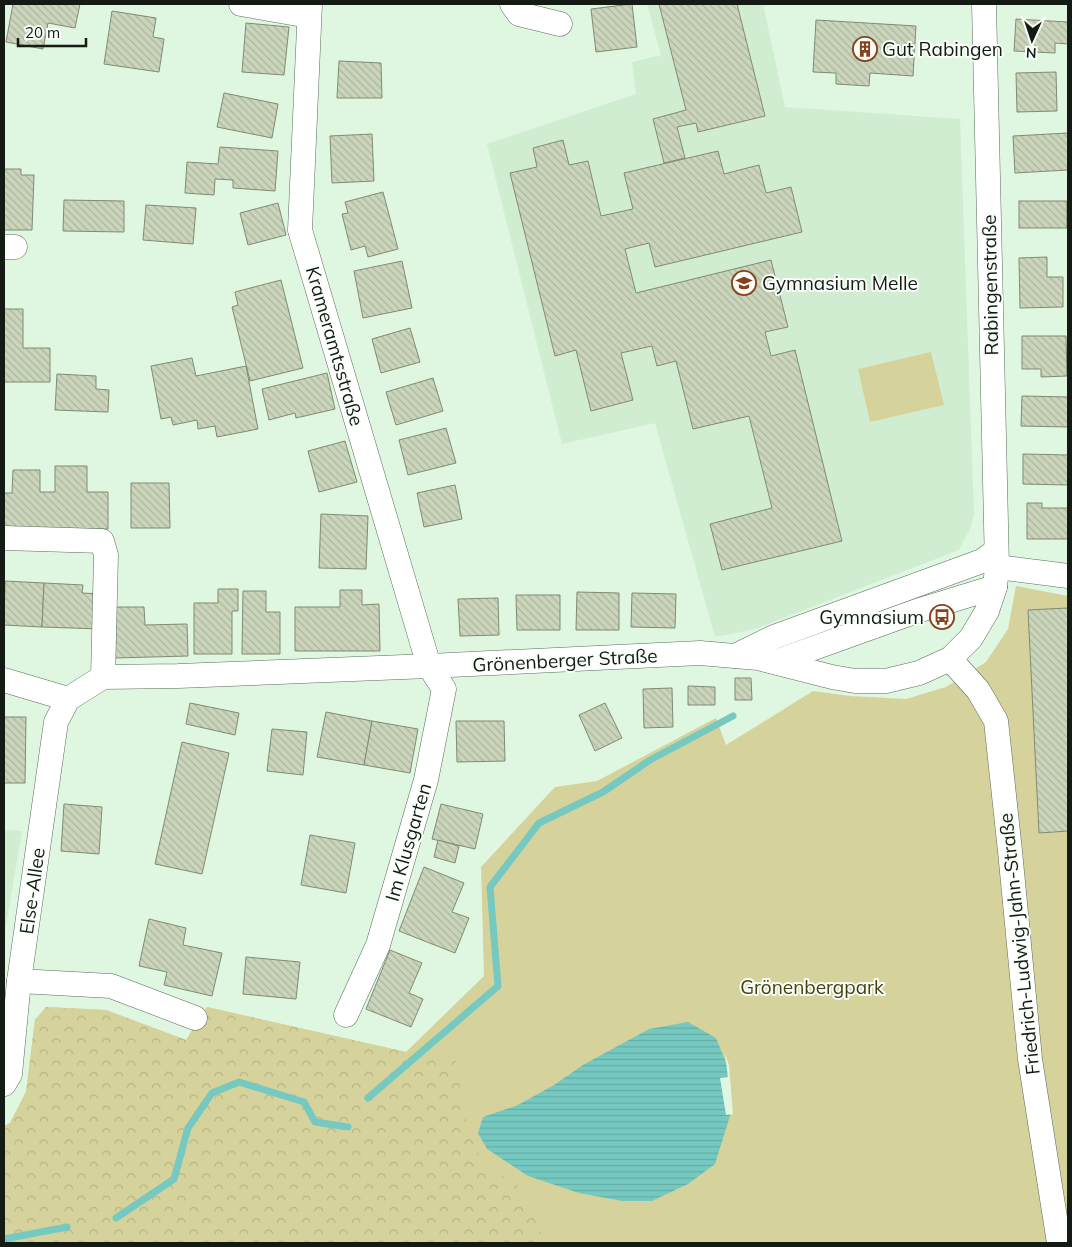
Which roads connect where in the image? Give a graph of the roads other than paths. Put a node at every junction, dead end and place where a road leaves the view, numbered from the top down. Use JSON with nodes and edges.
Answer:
{"nodes":[{"id":1,"x":241,"y":4,"type":"edge"},
{"id":2,"x":512,"y":4,"type":"edge"},
{"id":3,"x":984,"y":4,"type":"edge"},
{"id":4,"x":309,"y":10,"type":"edge"},
{"id":5,"x":560,"y":24,"type":"dead end"},
{"id":6,"x":4,"y":538,"type":"edge"},
{"id":7,"x":996,"y":568,"type":"junction"},
{"id":8,"x":1068,"y":576,"type":"edge"},
{"id":9,"x":735,"y":656,"type":"junction"},
{"id":10,"x":950,"y":659,"type":"junction"},
{"id":11,"x":774,"y":662,"type":"junction"},
{"id":12,"x":430,"y":666,"type":"junction"},
{"id":13,"x":103,"y":676,"type":"junction"},
{"id":14,"x":4,"y":680,"type":"edge"},
{"id":15,"x":68,"y":699,"type":"junction"},
{"id":16,"x":19,"y":981,"type":"junction"},
{"id":17,"x":346,"y":1015,"type":"dead end"},
{"id":18,"x":194,"y":1018,"type":"dead end"},
{"id":19,"x":4,"y":1084,"type":"edge"},
{"id":20,"x":1058,"y":1243,"type":"edge"}],
"edges":[{"from":1,"to":4,"type":"street","name":"Krameramtsstraße"},
{"from":2,"to":5,"type":"street"},
{"from":3,"to":7,"type":"street","name":"Rabingenstraße"},
{"from":4,"to":12,"type":"street","name":"Krameramtsstraße"},
{"from":6,"to":13,"type":"street"},
{"from":7,"to":8,"type":"street"},
{"from":7,"to":9,"type":"street"},
{"from":7,"to":10,"type":"street","name":"Grönenberger Straße"},
{"from":7,"to":11,"type":"street"},
{"from":9,"to":11,"type":"street","name":"Grönenberger Straße"},
{"from":9,"to":12,"type":"street","name":"Grönenberger Straße"},
{"from":10,"to":11,"type":"street","name":"Grönenberger Straße"},
{"from":10,"to":20,"type":"street","name":"Friedrich-Ludwig-Jahn-Straße"},
{"from":12,"to":13,"type":"street","name":"Grönenberger Straße"},
{"from":12,"to":17,"type":"street","name":"Im Klusgarten"},
{"from":13,"to":15,"type":"street"},
{"from":14,"to":15,"type":"street"},
{"from":15,"to":16,"type":"street","name":"Else-Allee"},
{"from":16,"to":18,"type":"street"},
{"from":16,"to":19,"type":"street","name":"Else-Allee"}]}
